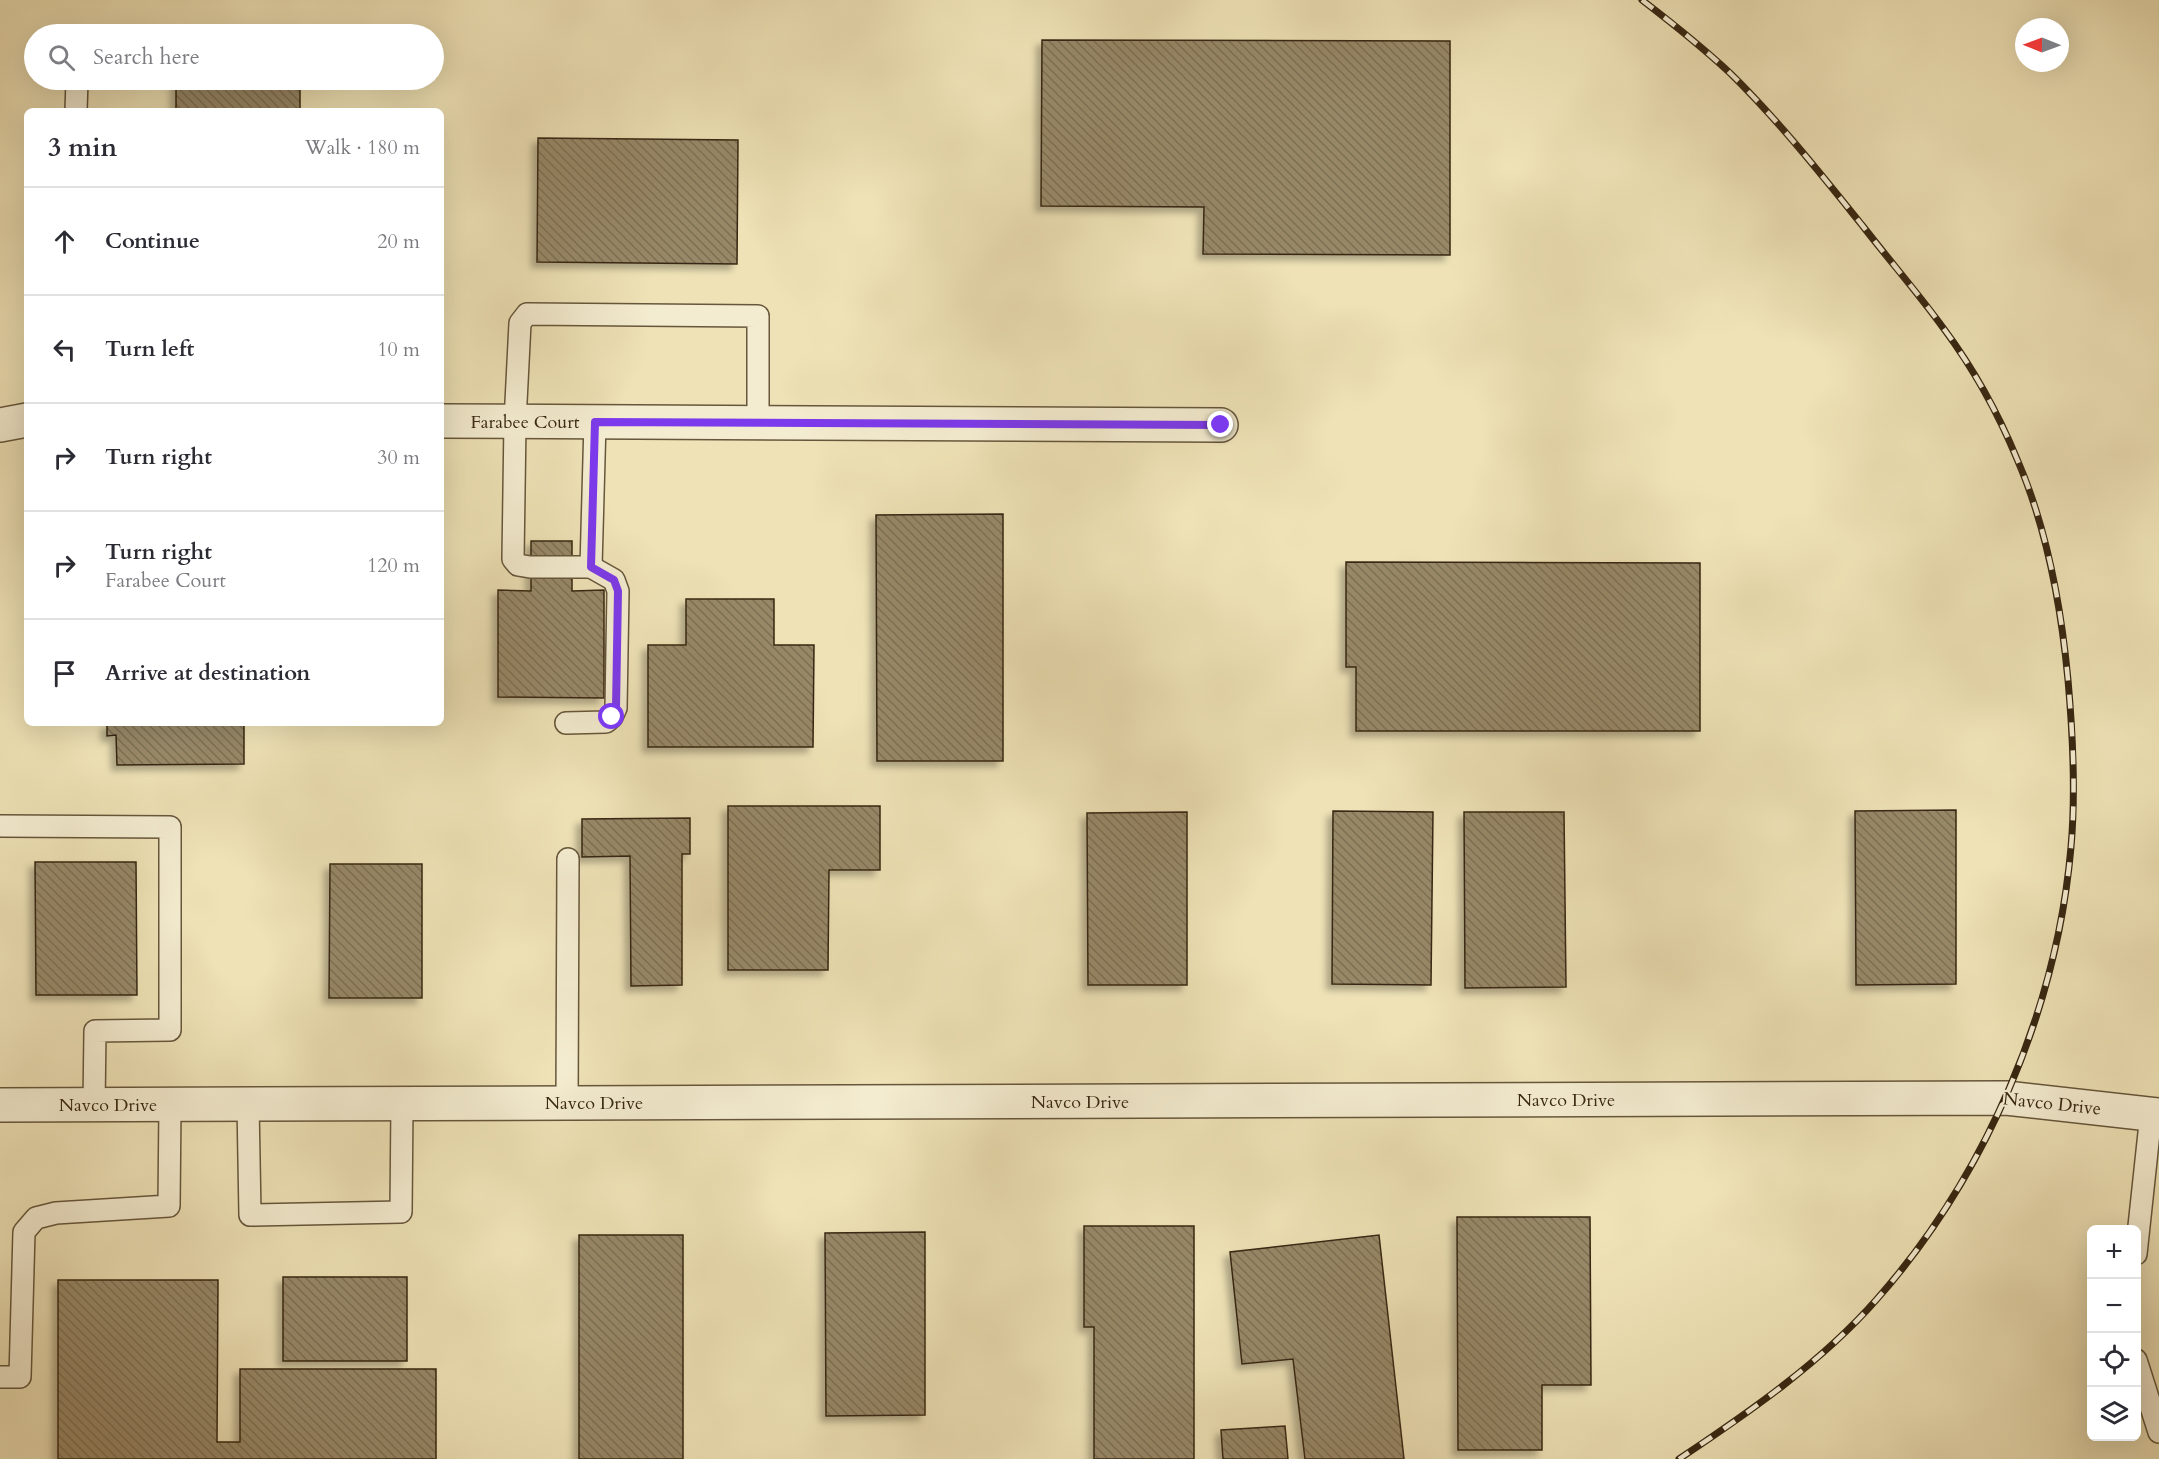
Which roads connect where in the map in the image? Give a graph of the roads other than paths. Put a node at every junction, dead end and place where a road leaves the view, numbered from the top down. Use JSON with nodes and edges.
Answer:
{"nodes":[{"id":1,"x":77,"y":90,"type":"edge"},
{"id":2,"x":76,"y":108,"type":"edge"},
{"id":3,"x":24,"y":420,"type":"edge"},
{"id":4,"x":444,"y":421,"type":"edge"},
{"id":5,"x":515,"y":422,"type":"junction"},
{"id":6,"x":595,"y":422,"type":"junction"},
{"id":7,"x":758,"y":423,"type":"junction"},
{"id":8,"x":0,"y":424,"type":"edge"},
{"id":9,"x":1221,"y":425,"type":"dead end"},
{"id":10,"x":591,"y":567,"type":"junction"},
{"id":11,"x":566,"y":723,"type":"dead end"},
{"id":12,"x":0,"y":826,"type":"edge"},
{"id":13,"x":568,"y":859,"type":"dead end"},
{"id":14,"x":248,"y":1104,"type":"junction"},
{"id":15,"x":402,"y":1104,"type":"junction"},
{"id":16,"x":567,"y":1104,"type":"junction"},
{"id":17,"x":0,"y":1105,"type":"edge"},
{"id":18,"x":94,"y":1105,"type":"junction"},
{"id":19,"x":170,"y":1105,"type":"junction"},
{"id":20,"x":2155,"y":1114,"type":"edge"},
{"id":21,"x":2140,"y":1225,"type":"edge"},
{"id":22,"x":2141,"y":1376,"type":"edge"},
{"id":23,"x":0,"y":1377,"type":"edge"},
{"id":24,"x":2159,"y":1432,"type":"edge"}],
"edges":[{"from":1,"to":2,"type":"lane"},
{"from":3,"to":8,"type":"street"},
{"from":4,"to":5,"type":"street","name":"Farabee Court"},
{"from":5,"to":6,"type":"street","name":"Farabee Court"},
{"from":5,"to":7,"type":"lane"},
{"from":5,"to":10,"type":"lane"},
{"from":6,"to":7,"type":"street","name":"Farabee Court"},
{"from":6,"to":10,"type":"lane"},
{"from":7,"to":9,"type":"street","name":"Farabee Court"},
{"from":10,"to":11,"type":"lane"},
{"from":12,"to":18,"type":"lane"},
{"from":13,"to":16,"type":"lane"},
{"from":14,"to":15,"type":"street","name":"Navco Drive"},
{"from":14,"to":15,"type":"lane"},
{"from":14,"to":19,"type":"street","name":"Navco Drive"},
{"from":15,"to":16,"type":"street","name":"Navco Drive"},
{"from":16,"to":20,"type":"street","name":"Navco Drive"},
{"from":17,"to":18,"type":"street","name":"Navco Drive"},
{"from":18,"to":19,"type":"street","name":"Navco Drive"},
{"from":19,"to":23,"type":"lane"},
{"from":20,"to":21,"type":"lane"},
{"from":22,"to":24,"type":"lane"}]}
